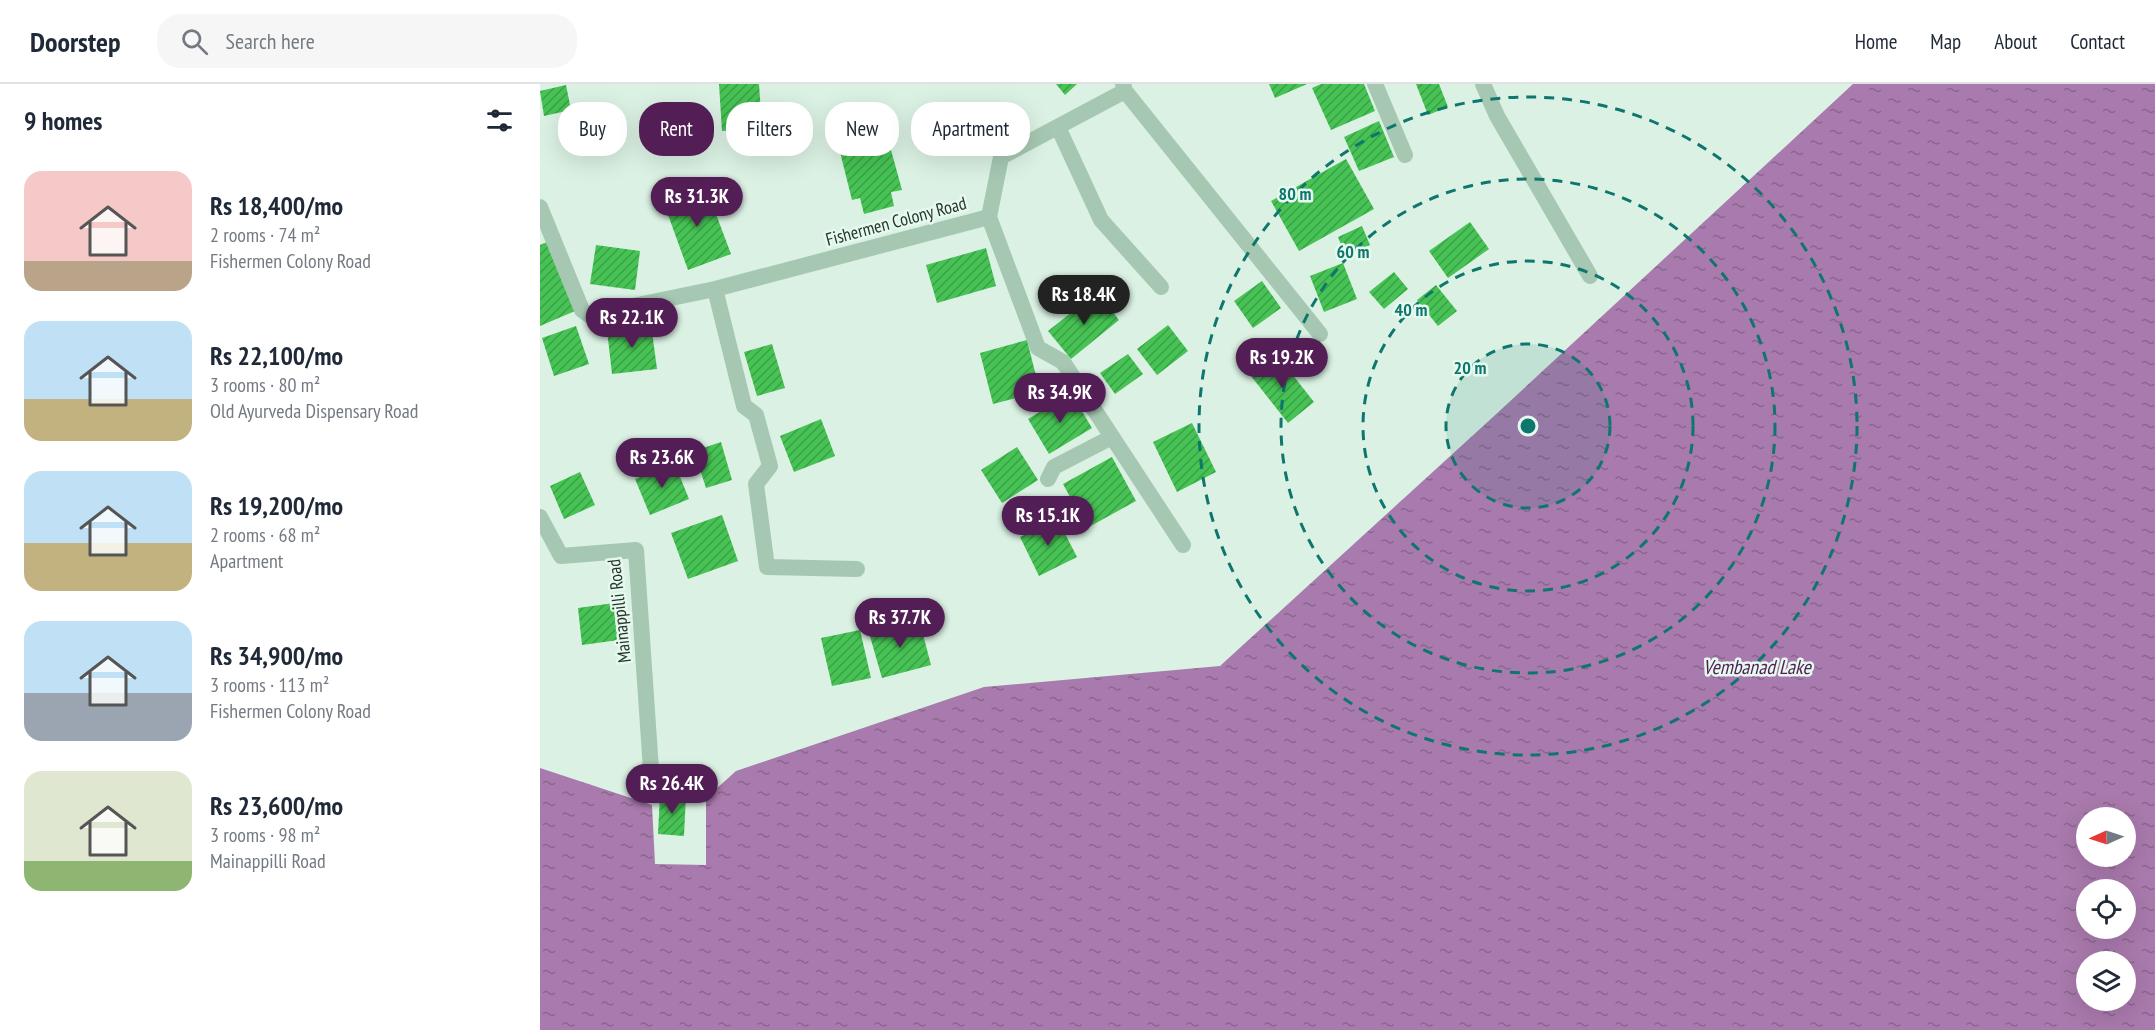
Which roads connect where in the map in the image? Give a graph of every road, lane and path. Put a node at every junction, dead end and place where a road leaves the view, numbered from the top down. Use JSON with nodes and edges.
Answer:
{"nodes":[{"id":1,"x":1376,"y":84,"type":"edge"},
{"id":2,"x":1482,"y":84,"type":"edge"},
{"id":3,"x":1124,"y":88,"type":"edge"},
{"id":4,"x":1058,"y":127,"type":"junction"},
{"id":5,"x":1405,"y":156,"type":"dead end"},
{"id":6,"x":540,"y":207,"type":"edge"},
{"id":7,"x":989,"y":217,"type":"junction"},
{"id":8,"x":1590,"y":276,"type":"dead end"},
{"id":9,"x":1161,"y":287,"type":"dead end"},
{"id":10,"x":715,"y":289,"type":"junction"},
{"id":11,"x":1320,"y":334,"type":"dead end"},
{"id":12,"x":1112,"y":437,"type":"junction"},
{"id":13,"x":1048,"y":479,"type":"dead end"},
{"id":14,"x":540,"y":517,"type":"edge"},
{"id":15,"x":1183,"y":545,"type":"dead end"},
{"id":16,"x":857,"y":569,"type":"dead end"},
{"id":17,"x":652,"y":784,"type":"dead end"}],
"edges":[{"from":1,"to":5,"type":"street"},
{"from":2,"to":8,"type":"street"},
{"from":3,"to":4,"type":"street","name":"Fishermen Colony Road"},
{"from":3,"to":11,"type":"street"},
{"from":4,"to":7,"type":"street","name":"Fishermen Colony Road"},
{"from":4,"to":9,"type":"street"},
{"from":6,"to":10,"type":"street","name":"Fishermen Colony Road"},
{"from":7,"to":10,"type":"street","name":"Fishermen Colony Road"},
{"from":7,"to":12,"type":"street"},
{"from":10,"to":16,"type":"street"},
{"from":12,"to":13,"type":"street"},
{"from":12,"to":15,"type":"street"},
{"from":14,"to":17,"type":"street","name":"Mainappilli Road"}]}
